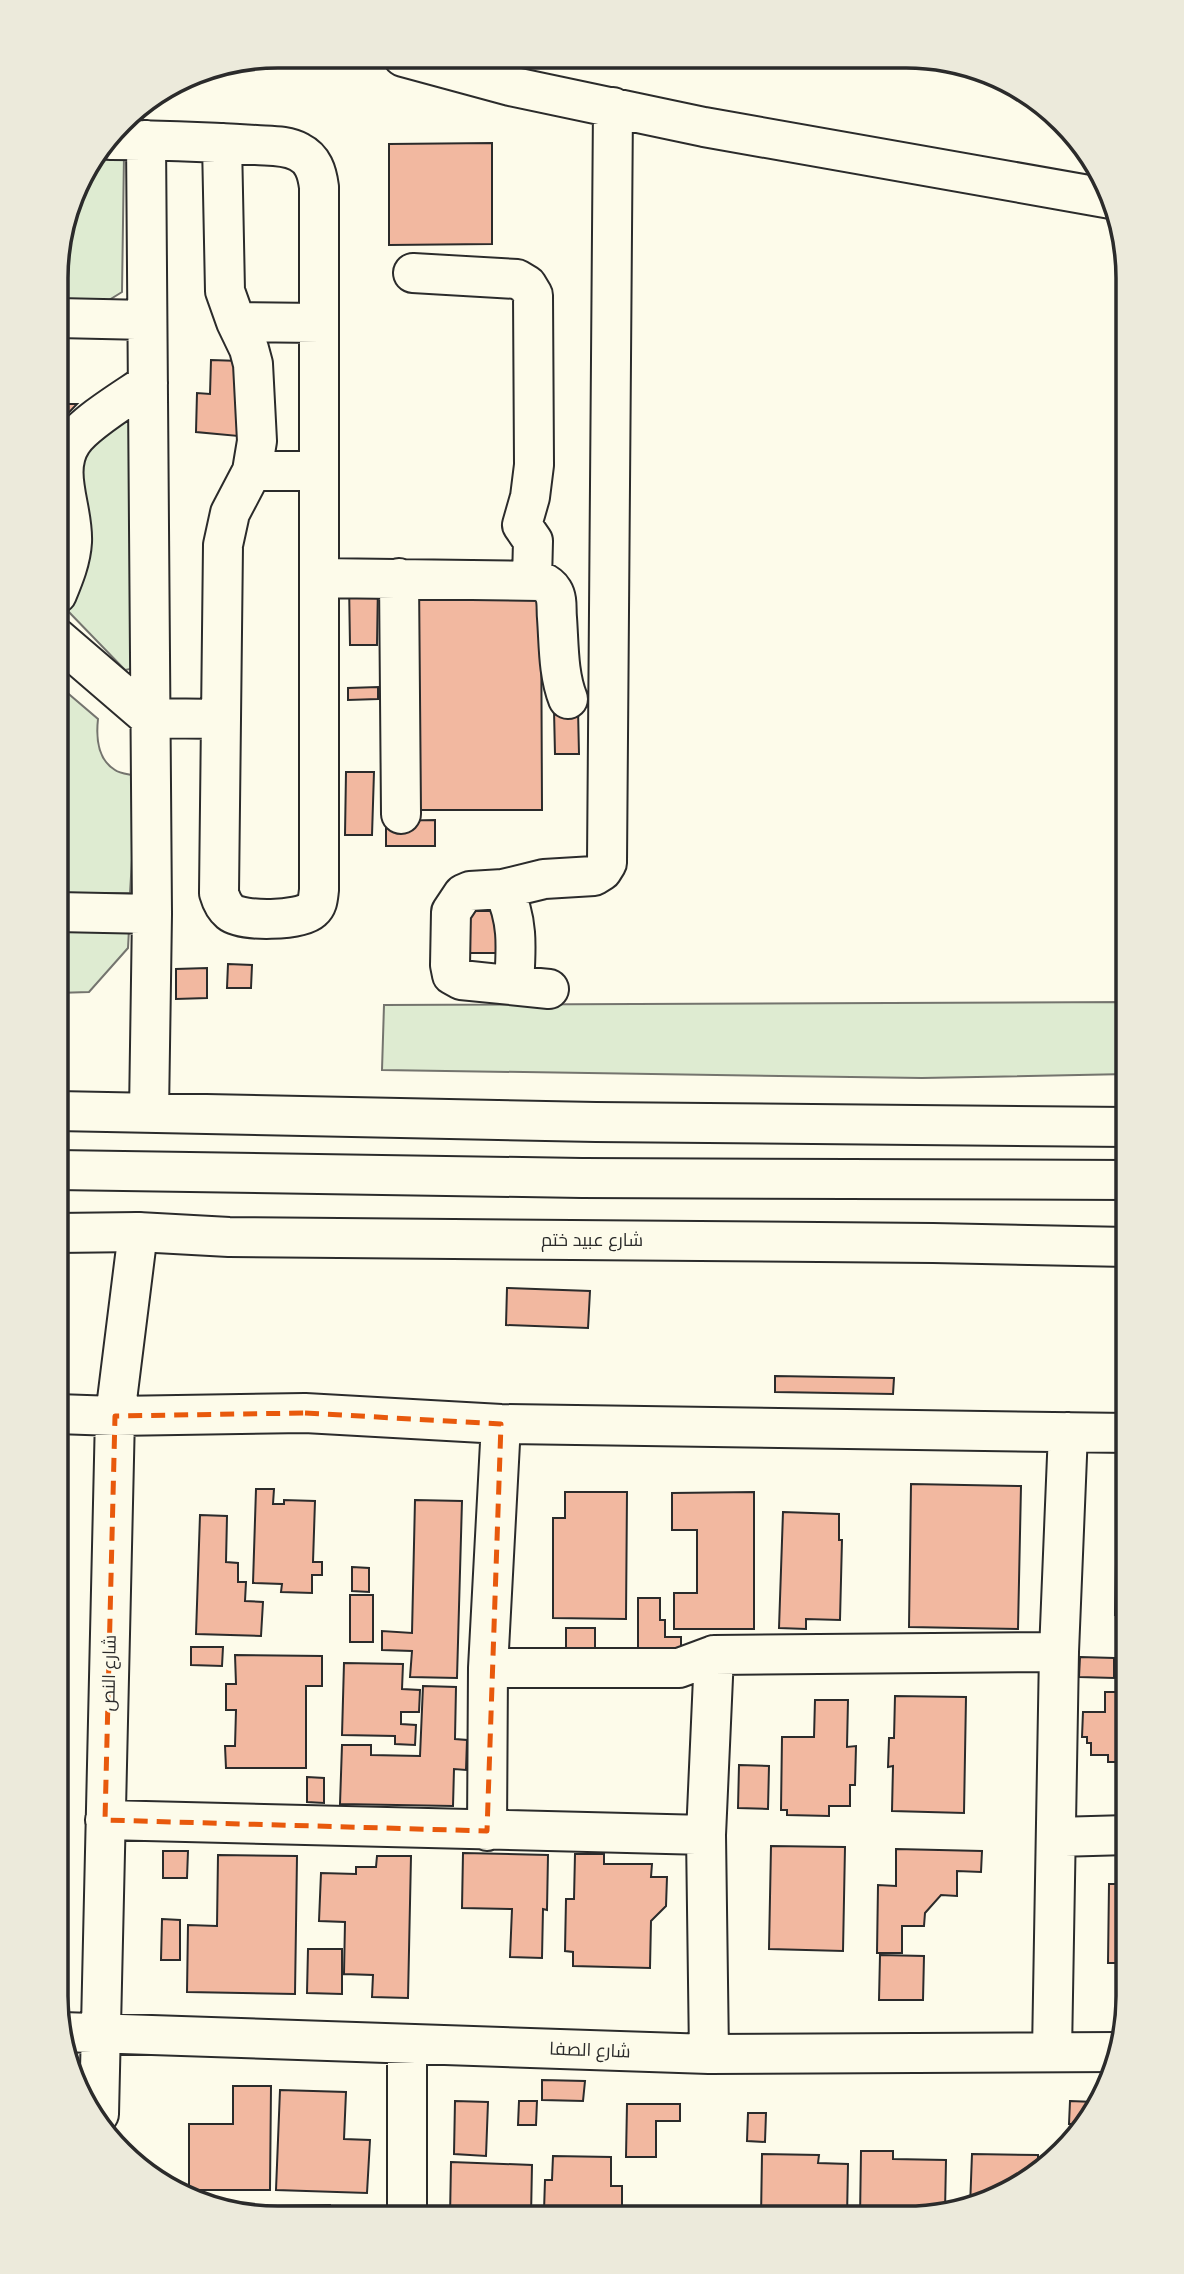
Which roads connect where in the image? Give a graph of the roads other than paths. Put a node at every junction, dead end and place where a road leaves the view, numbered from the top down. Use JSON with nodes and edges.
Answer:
{"nodes":[{"id":1,"x":444,"y":68,"type":"edge"},
{"id":2,"x":613,"y":107,"type":"junction"},
{"id":3,"x":128,"y":140,"type":"edge"},
{"id":4,"x":222,"y":143,"type":"junction"},
{"id":5,"x":1099,"y":197,"type":"edge"},
{"id":6,"x":413,"y":273,"type":"dead end"},
{"id":7,"x":68,"y":318,"type":"edge"},
{"id":8,"x":147,"y":320,"type":"junction"},
{"id":9,"x":236,"y":322,"type":"junction"},
{"id":10,"x":319,"y":323,"type":"junction"},
{"id":11,"x":148,"y":383,"type":"junction"},
{"id":12,"x":68,"y":449,"type":"edge"},
{"id":13,"x":252,"y":471,"type":"junction"},
{"id":14,"x":319,"y":471,"type":"junction"},
{"id":15,"x":68,"y":498,"type":"edge"},
{"id":16,"x":68,"y":562,"type":"edge"},
{"id":17,"x":319,"y":578,"type":"junction"},
{"id":18,"x":399,"y":578,"type":"junction"},
{"id":19,"x":532,"y":580,"type":"junction"},
{"id":20,"x":68,"y":647,"type":"edge"},
{"id":21,"x":568,"y":699,"type":"dead end"},
{"id":22,"x":150,"y":718,"type":"junction"},
{"id":23,"x":221,"y":719,"type":"junction"},
{"id":24,"x":401,"y":814,"type":"dead end"},
{"id":25,"x":503,"y":889,"type":"junction"},
{"id":26,"x":68,"y":912,"type":"edge"},
{"id":27,"x":152,"y":914,"type":"junction"},
{"id":28,"x":68,"y":1111,"type":"edge"},
{"id":29,"x":149,"y":1113,"type":"junction"},
{"id":30,"x":1116,"y":1127,"type":"edge"},
{"id":31,"x":68,"y":1170,"type":"edge"},
{"id":32,"x":1115,"y":1180,"type":"edge"},
{"id":33,"x":138,"y":1232,"type":"junction"},
{"id":34,"x":68,"y":1233,"type":"edge"},
{"id":35,"x":1115,"y":1247,"type":"edge"},
{"id":36,"x":68,"y":1414,"type":"edge"},
{"id":37,"x":115,"y":1416,"type":"junction"},
{"id":38,"x":501,"y":1424,"type":"junction"},
{"id":39,"x":1068,"y":1432,"type":"junction"},
{"id":40,"x":1115,"y":1433,"type":"edge"},
{"id":41,"x":1059,"y":1653,"type":"junction"},
{"id":42,"x":714,"y":1655,"type":"junction"},
{"id":43,"x":488,"y":1668,"type":"junction"},
{"id":44,"x":105,"y":1820,"type":"junction"},
{"id":45,"x":487,"y":1831,"type":"junction"},
{"id":46,"x":706,"y":1835,"type":"junction"},
{"id":47,"x":1115,"y":1835,"type":"edge"},
{"id":48,"x":1056,"y":1837,"type":"junction"},
{"id":49,"x":71,"y":2032,"type":"edge"},
{"id":50,"x":100,"y":2032,"type":"junction"},
{"id":51,"x":407,"y":2043,"type":"junction"},
{"id":52,"x":1052,"y":2052,"type":"junction"},
{"id":53,"x":1108,"y":2052,"type":"edge"},
{"id":54,"x":709,"y":2054,"type":"junction"},
{"id":55,"x":99,"y":2105,"type":"edge"},
{"id":56,"x":407,"y":2206,"type":"edge"}],
"edges":[{"from":1,"to":2,"type":"street"},
{"from":2,"to":5,"type":"street"},
{"from":2,"to":25,"type":"street"},
{"from":3,"to":4,"type":"street"},
{"from":3,"to":8,"type":"street"},
{"from":4,"to":9,"type":"street"},
{"from":4,"to":10,"type":"street"},
{"from":6,"to":19,"type":"street"},
{"from":7,"to":8,"type":"street"},
{"from":8,"to":11,"type":"street"},
{"from":9,"to":10,"type":"street"},
{"from":9,"to":13,"type":"street"},
{"from":10,"to":14,"type":"street"},
{"from":11,"to":12,"type":"street"},
{"from":11,"to":22,"type":"street"},
{"from":13,"to":14,"type":"street"},
{"from":13,"to":23,"type":"street"},
{"from":14,"to":17,"type":"street"},
{"from":15,"to":16,"type":"street"},
{"from":17,"to":18,"type":"street"},
{"from":17,"to":23,"type":"street"},
{"from":18,"to":19,"type":"street"},
{"from":18,"to":24,"type":"street"},
{"from":19,"to":21,"type":"street"},
{"from":20,"to":22,"type":"street"},
{"from":22,"to":23,"type":"street"},
{"from":22,"to":27,"type":"street"},
{"from":25,"to":25,"type":"street"},
{"from":26,"to":27,"type":"street"},
{"from":27,"to":29,"type":"street"},
{"from":28,"to":29,"type":"street"},
{"from":29,"to":30,"type":"street"},
{"from":31,"to":32,"type":"street"},
{"from":33,"to":34,"type":"street","name":"شارع عبيد ختم"},
{"from":33,"to":35,"type":"street","name":"شارع عبيد ختم"},
{"from":33,"to":37,"type":"street","name":"شارع النص"},
{"from":36,"to":37,"type":"street"},
{"from":37,"to":38,"type":"street"},
{"from":37,"to":44,"type":"street","name":"شارع النص"},
{"from":38,"to":39,"type":"street"},
{"from":38,"to":43,"type":"street"},
{"from":39,"to":40,"type":"street"},
{"from":39,"to":41,"type":"street"},
{"from":41,"to":42,"type":"street"},
{"from":41,"to":48,"type":"street"},
{"from":42,"to":43,"type":"street"},
{"from":42,"to":46,"type":"street"},
{"from":43,"to":45,"type":"street"},
{"from":44,"to":45,"type":"street"},
{"from":44,"to":50,"type":"street","name":"شارع النص"},
{"from":45,"to":46,"type":"street"},
{"from":46,"to":54,"type":"street"},
{"from":47,"to":48,"type":"street"},
{"from":48,"to":52,"type":"street"},
{"from":49,"to":50,"type":"street","name":"شارع الصفا"},
{"from":50,"to":51,"type":"street","name":"شارع الصفا"},
{"from":50,"to":55,"type":"street","name":"شارع النص"},
{"from":51,"to":54,"type":"street","name":"شارع الصفا"},
{"from":51,"to":56,"type":"street"},
{"from":52,"to":53,"type":"street","name":"شارع الصفا"},
{"from":52,"to":54,"type":"street","name":"شارع الصفا"}]}
